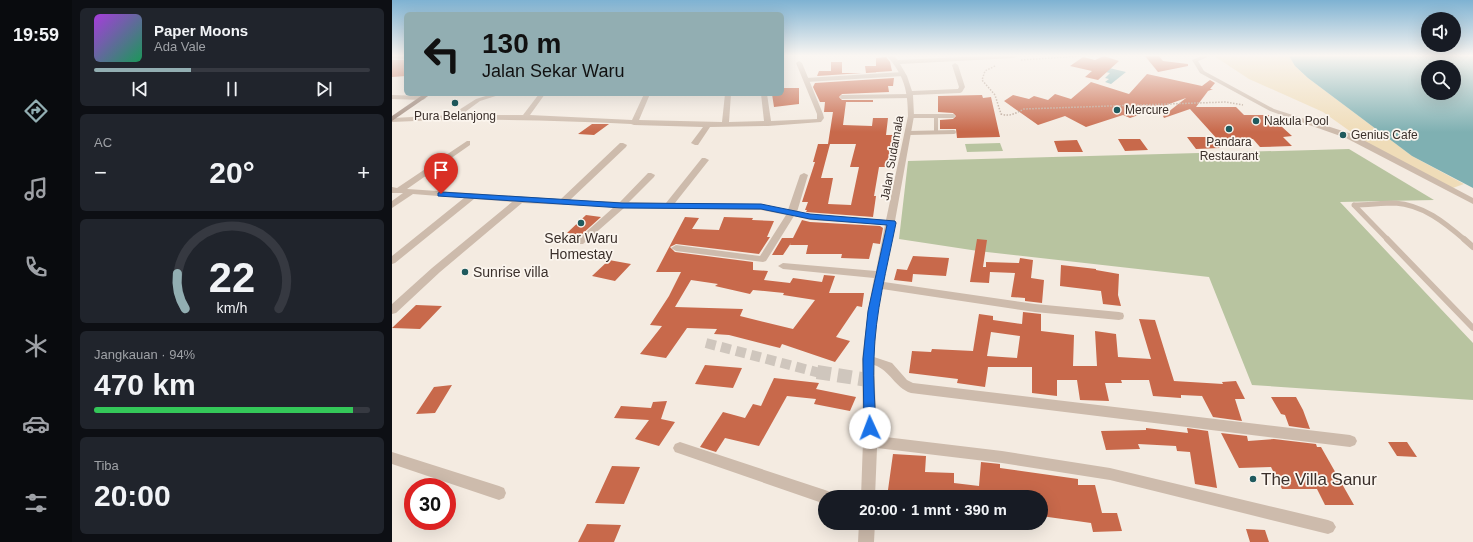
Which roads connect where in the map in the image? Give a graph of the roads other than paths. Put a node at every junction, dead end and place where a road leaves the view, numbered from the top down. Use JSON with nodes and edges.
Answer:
{"nodes":[{"id":1,"x":807,"y":81,"type":"edge"},
{"id":2,"x":906,"y":81,"type":"edge"},
{"id":3,"x":960,"y":81,"type":"edge"},
{"id":4,"x":1219,"y":81,"type":"edge"},
{"id":5,"x":910,"y":94,"type":"junction"},
{"id":6,"x":426,"y":96,"type":"edge"},
{"id":7,"x":492,"y":96,"type":"edge"},
{"id":8,"x":541,"y":96,"type":"edge"},
{"id":9,"x":646,"y":96,"type":"edge"},
{"id":10,"x":728,"y":96,"type":"edge"},
{"id":11,"x":764,"y":96,"type":"edge"},
{"id":12,"x":392,"y":97,"type":"edge"},
{"id":13,"x":842,"y":97,"type":"dead end"},
{"id":14,"x":911,"y":116,"type":"junction"},
{"id":15,"x":936,"y":116,"type":"junction"},
{"id":16,"x":953,"y":116,"type":"dead end"},
{"id":17,"x":453,"y":117,"type":"junction"},
{"id":18,"x":525,"y":117,"type":"junction"},
{"id":19,"x":393,"y":119,"type":"edge"},
{"id":20,"x":634,"y":123,"type":"junction"},
{"id":21,"x":768,"y":124,"type":"junction"},
{"id":22,"x":708,"y":125,"type":"junction"},
{"id":23,"x":724,"y":125,"type":"junction"},
{"id":24,"x":936,"y":132,"type":"junction"},
{"id":25,"x":954,"y":132,"type":"dead end"},
{"id":26,"x":909,"y":133,"type":"junction"},
{"id":27,"x":467,"y":143,"type":"dead end"},
{"id":28,"x":696,"y":143,"type":"dead end"},
{"id":29,"x":623,"y":145,"type":"dead end"},
{"id":30,"x":705,"y":160,"type":"dead end"},
{"id":31,"x":651,"y":175,"type":"dead end"},
{"id":32,"x":804,"y":175,"type":"dead end"},
{"id":33,"x":395,"y":191,"type":"edge"},
{"id":34,"x":410,"y":192,"type":"junction"},
{"id":35,"x":471,"y":197,"type":"junction"},
{"id":36,"x":520,"y":200,"type":"junction"},
{"id":37,"x":1473,"y":201,"type":"edge"},
{"id":38,"x":562,"y":202,"type":"junction"},
{"id":39,"x":392,"y":205,"type":"edge"},
{"id":40,"x":622,"y":206,"type":"junction"},
{"id":41,"x":669,"y":206,"type":"junction"},
{"id":42,"x":792,"y":212,"type":"junction"},
{"id":43,"x":892,"y":223,"type":"junction"},
{"id":44,"x":580,"y":242,"type":"dead end"},
{"id":45,"x":1473,"y":247,"type":"edge"},
{"id":46,"x":676,"y":248,"type":"dead end"},
{"id":47,"x":392,"y":261,"type":"edge"},
{"id":48,"x":783,"y":266,"type":"dead end"},
{"id":49,"x":880,"y":280,"type":"junction"},
{"id":50,"x":392,"y":310,"type":"edge"},
{"id":51,"x":1119,"y":316,"type":"dead end"},
{"id":52,"x":1473,"y":328,"type":"edge"},
{"id":53,"x":868,"y":359,"type":"junction"},
{"id":54,"x":870,"y":441,"type":"junction"},
{"id":55,"x":1350,"y":441,"type":"dead end"},
{"id":56,"x":680,"y":448,"type":"dead end"},
{"id":57,"x":392,"y":458,"type":"edge"},
{"id":58,"x":868,"y":490,"type":"edge"},
{"id":59,"x":499,"y":493,"type":"dead end"},
{"id":60,"x":818,"y":495,"type":"edge"},
{"id":61,"x":1328,"y":528,"type":"dead end"},
{"id":62,"x":867,"y":530,"type":"edge"},
{"id":63,"x":866,"y":542,"type":"edge"}],
"edges":[{"from":1,"to":21,"type":"street"},
{"from":2,"to":5,"type":"street","name":"Jalan Sudamala"},
{"from":3,"to":5,"type":"street"},
{"from":4,"to":37,"type":"street"},
{"from":5,"to":13,"type":"lane"},
{"from":5,"to":14,"type":"street","name":"Jalan Sudamala"},
{"from":6,"to":12,"type":"street"},
{"from":6,"to":19,"type":"street"},
{"from":7,"to":17,"type":"street"},
{"from":8,"to":18,"type":"street"},
{"from":9,"to":20,"type":"street"},
{"from":10,"to":23,"type":"street"},
{"from":11,"to":21,"type":"street"},
{"from":14,"to":15,"type":"lane"},
{"from":14,"to":26,"type":"street","name":"Jalan Sudamala"},
{"from":15,"to":16,"type":"lane"},
{"from":15,"to":24,"type":"lane"},
{"from":17,"to":18,"type":"street"},
{"from":17,"to":19,"type":"street"},
{"from":18,"to":20,"type":"street"},
{"from":20,"to":22,"type":"street"},
{"from":21,"to":23,"type":"street"},
{"from":22,"to":23,"type":"street"},
{"from":22,"to":28,"type":"street"},
{"from":24,"to":25,"type":"lane"},
{"from":24,"to":26,"type":"lane"},
{"from":26,"to":43,"type":"street","name":"Jalan Sudamala"},
{"from":27,"to":33,"type":"street"},
{"from":29,"to":38,"type":"street"},
{"from":30,"to":41,"type":"street"},
{"from":31,"to":40,"type":"street"},
{"from":32,"to":42,"type":"street"},
{"from":33,"to":34,"type":"street"},
{"from":34,"to":35,"type":"street"},
{"from":34,"to":39,"type":"street"},
{"from":35,"to":36,"type":"street"},
{"from":35,"to":47,"type":"street"},
{"from":36,"to":38,"type":"street"},
{"from":36,"to":50,"type":"street"},
{"from":38,"to":40,"type":"street"},
{"from":40,"to":41,"type":"street"},
{"from":40,"to":44,"type":"street"},
{"from":41,"to":42,"type":"street"},
{"from":42,"to":43,"type":"street"},
{"from":42,"to":46,"type":"street"},
{"from":43,"to":49,"type":"street","name":"Jalan Sudamala"},
{"from":45,"to":52,"type":"lane"},
{"from":48,"to":49,"type":"street"},
{"from":49,"to":51,"type":"street"},
{"from":49,"to":53,"type":"street","name":"Jalan Sudamala"},
{"from":53,"to":54,"type":"street","name":"Jalan Sudamala"},
{"from":53,"to":55,"type":"street"},
{"from":54,"to":58,"type":"street","name":"Jalan Sudamala"},
{"from":54,"to":61,"type":"street"},
{"from":56,"to":60,"type":"street"},
{"from":57,"to":59,"type":"street"},
{"from":62,"to":63,"type":"street"}]}
